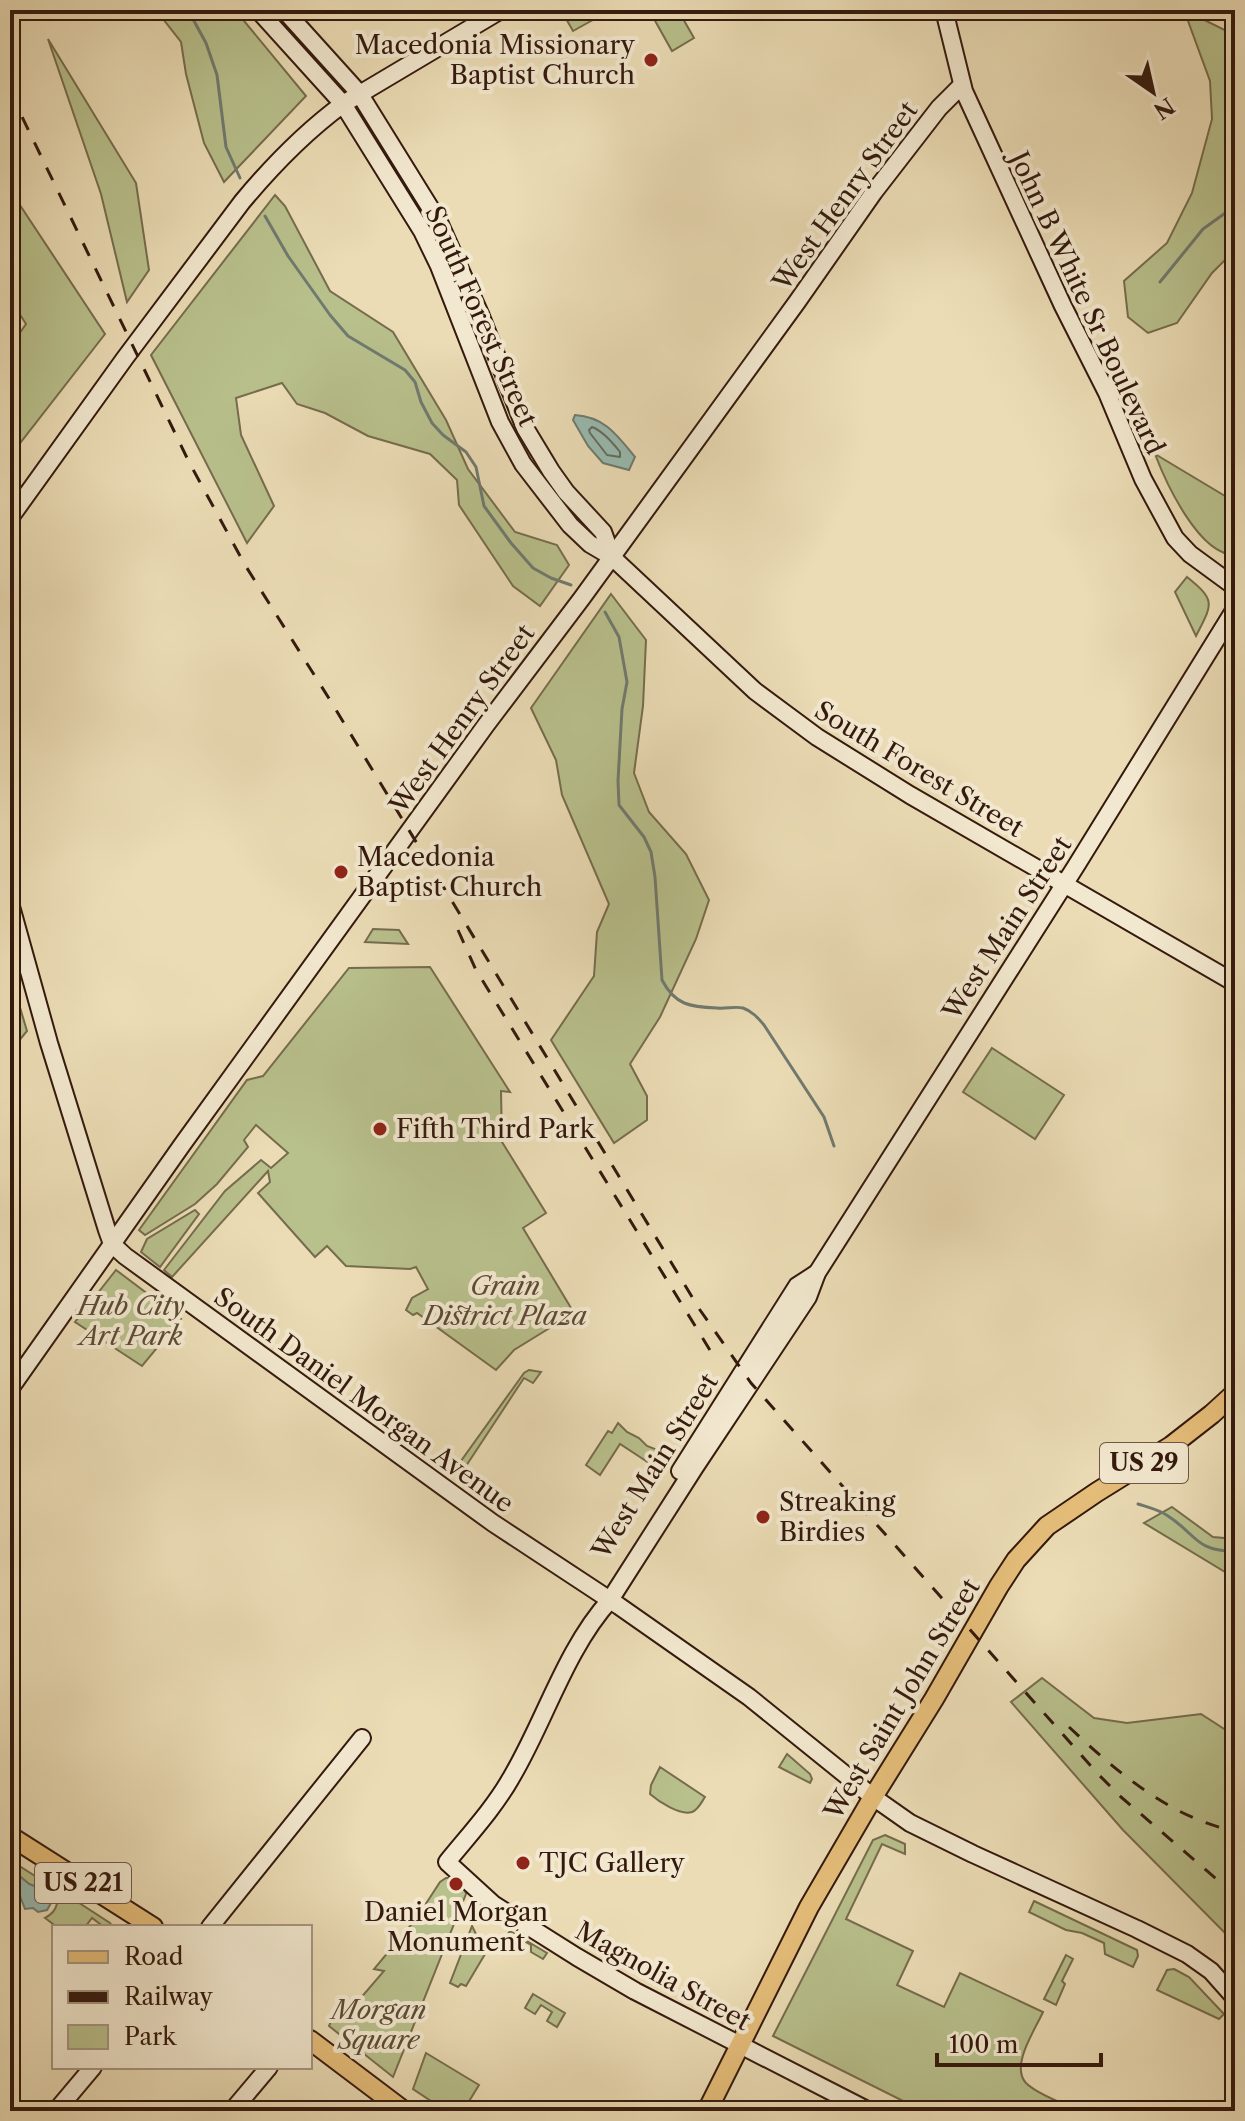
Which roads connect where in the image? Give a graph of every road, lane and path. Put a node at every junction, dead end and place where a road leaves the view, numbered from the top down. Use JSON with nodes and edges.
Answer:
{"nodes":[{"id":1,"x":258,"y":10,"type":"edge"},
{"id":2,"x":284,"y":10,"type":"edge"},
{"id":3,"x":501,"y":10,"type":"edge"},
{"id":4,"x":944,"y":10,"type":"edge"},
{"id":5,"x":962,"y":85,"type":"junction"},
{"id":6,"x":359,"y":93,"type":"junction"},
{"id":7,"x":343,"y":104,"type":"junction"},
{"id":8,"x":10,"y":518,"type":"edge"},
{"id":9,"x":612,"y":557,"type":"junction"},
{"id":10,"x":1235,"y":587,"type":"edge"},
{"id":11,"x":1235,"y":609,"type":"edge"},
{"id":12,"x":1065,"y":884,"type":"junction"},
{"id":13,"x":10,"y":903,"type":"edge"},
{"id":14,"x":1235,"y":983,"type":"edge"},
{"id":15,"x":112,"y":1244,"type":"junction"},
{"id":16,"x":10,"y":1389,"type":"edge"},
{"id":17,"x":1235,"y":1393,"type":"edge"},
{"id":18,"x":606,"y":1598,"type":"junction"},
{"id":19,"x":362,"y":1738,"type":"dead end"},
{"id":20,"x":873,"y":1797,"type":"junction"},
{"id":21,"x":10,"y":1836,"type":"edge"},
{"id":22,"x":447,"y":1862,"type":"joint"},
{"id":23,"x":150,"y":1925,"type":"edge"},
{"id":24,"x":212,"y":1925,"type":"edge"},
{"id":25,"x":1235,"y":1998,"type":"edge"},
{"id":26,"x":312,"y":2042,"type":"edge"},
{"id":27,"x":739,"y":2045,"type":"junction"},
{"id":28,"x":91,"y":2069,"type":"edge"},
{"id":29,"x":267,"y":2069,"type":"edge"},
{"id":30,"x":56,"y":2111,"type":"edge"},
{"id":31,"x":232,"y":2111,"type":"edge"},
{"id":32,"x":404,"y":2111,"type":"edge"},
{"id":33,"x":707,"y":2111,"type":"edge"},
{"id":34,"x":869,"y":2111,"type":"edge"}],
"edges":[{"from":1,"to":7,"type":"street","name":"South Forest Street"},
{"from":2,"to":6,"type":"street","name":"South Forest Street"},
{"from":3,"to":6,"type":"street"},
{"from":4,"to":5,"type":"street","name":"John B White Sr Boulevard"},
{"from":5,"to":9,"type":"street","name":"West Henry Street"},
{"from":5,"to":10,"type":"street","name":"John B White Sr Boulevard"},
{"from":6,"to":7,"type":"street"},
{"from":6,"to":9,"type":"street","name":"South Forest Street"},
{"from":7,"to":8,"type":"street"},
{"from":7,"to":9,"type":"street","name":"South Forest Street"},
{"from":9,"to":12,"type":"street","name":"South Forest Street"},
{"from":9,"to":15,"type":"street","name":"West Henry Street"},
{"from":11,"to":12,"type":"street","name":"West Main Street"},
{"from":12,"to":14,"type":"street","name":"South Forest Street"},
{"from":12,"to":18,"type":"street","name":"West Main Street"},
{"from":13,"to":15,"type":"street"},
{"from":15,"to":16,"type":"street","name":"West Henry Street"},
{"from":15,"to":18,"type":"street","name":"South Daniel Morgan Avenue"},
{"from":17,"to":20,"type":"main road","name":"West Saint John Street","number":"US 29"},
{"from":18,"to":20,"type":"street","name":"South Daniel Morgan Avenue"},
{"from":18,"to":22,"type":"street","name":"West Main Street"},
{"from":19,"to":24,"type":"street"},
{"from":20,"to":25,"type":"street","name":"South Daniel Morgan Avenue"},
{"from":20,"to":27,"type":"main road","name":"West Saint John Street","number":"US 29"},
{"from":21,"to":23,"type":"main road","number":"US 221"},
{"from":22,"to":27,"type":"street","name":"Magnolia Street"},
{"from":26,"to":32,"type":"main road"},
{"from":27,"to":33,"type":"main road","name":"West Saint John Street","number":"US 29"},
{"from":27,"to":34,"type":"street","name":"Magnolia Street"},
{"from":28,"to":30,"type":"street"},
{"from":29,"to":31,"type":"street"}]}
